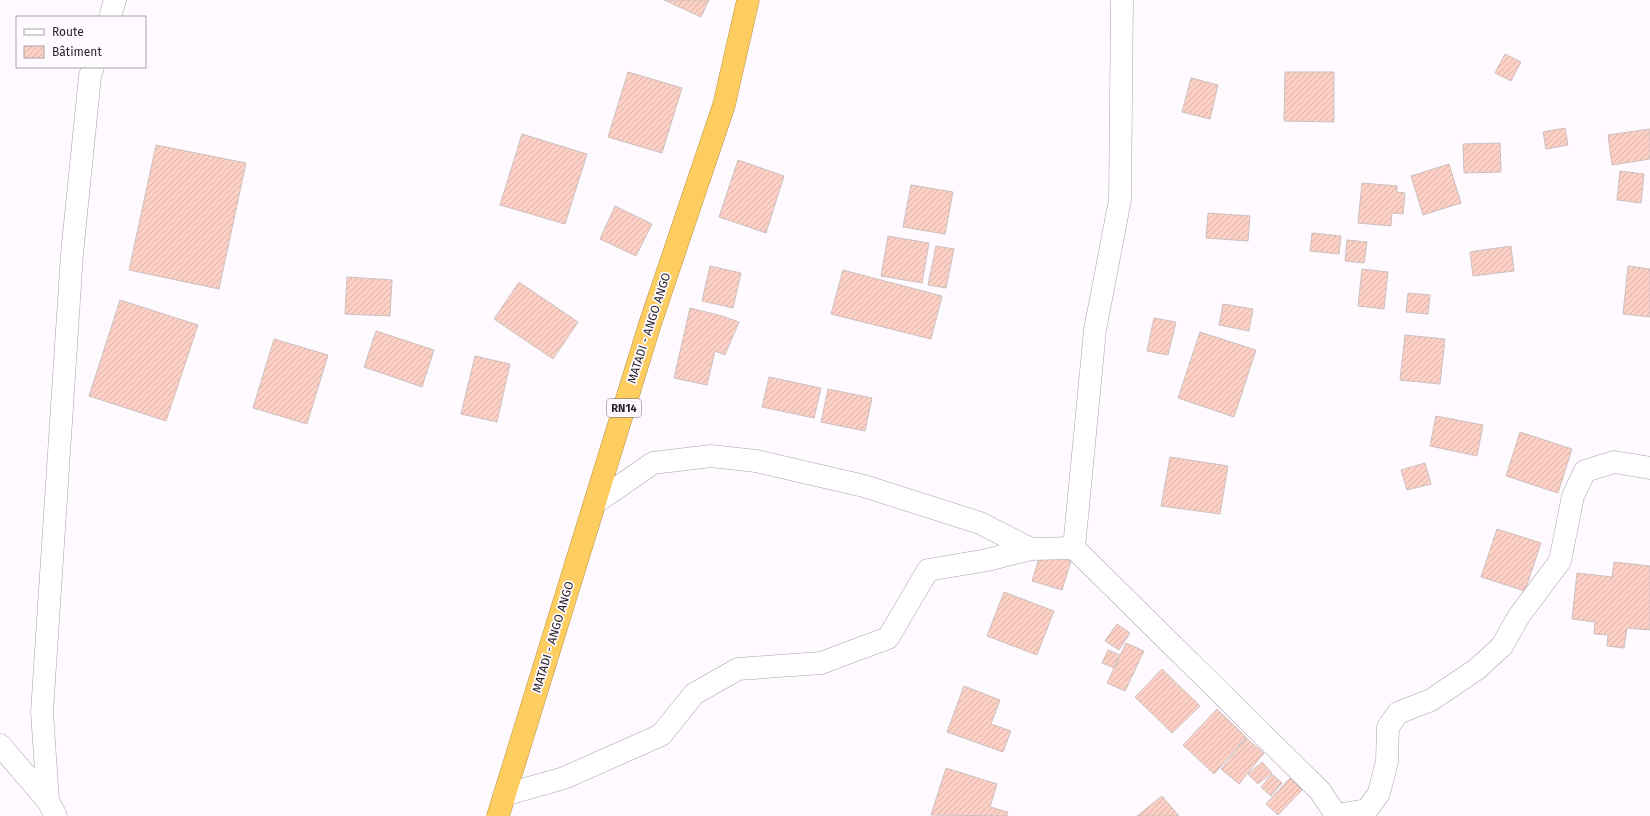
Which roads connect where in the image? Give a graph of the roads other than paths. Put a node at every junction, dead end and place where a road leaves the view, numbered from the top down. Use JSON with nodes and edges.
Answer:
{"nodes":[{"id":1,"x":115,"y":0,"type":"edge"},
{"id":2,"x":748,"y":0,"type":"edge"},
{"id":3,"x":1122,"y":0,"type":"edge"},
{"id":4,"x":110,"y":16,"type":"edge"},
{"id":5,"x":93,"y":68,"type":"edge"},
{"id":6,"x":1650,"y":468,"type":"edge"},
{"id":7,"x":595,"y":503,"type":"junction"},
{"id":8,"x":1074,"y":548,"type":"junction"},
{"id":9,"x":1031,"y":550,"type":"junction"},
{"id":10,"x":0,"y":745,"type":"edge"},
{"id":11,"x":504,"y":795,"type":"junction"},
{"id":12,"x":52,"y":808,"type":"edge"},
{"id":13,"x":498,"y":816,"type":"edge"}],
"edges":[{"from":1,"to":4,"type":"street"},
{"from":2,"to":7,"type":"highway","name":"MATADI - ANGO ANGO","number":"RN14"},
{"from":3,"to":8,"type":"street"},
{"from":5,"to":12,"type":"street"},
{"from":6,"to":8,"type":"street"},
{"from":7,"to":9,"type":"street"},
{"from":7,"to":11,"type":"highway","name":"MATADI - ANGO ANGO","number":"RN14"},
{"from":8,"to":9,"type":"street"},
{"from":9,"to":11,"type":"street"},
{"from":10,"to":12,"type":"street"},
{"from":11,"to":13,"type":"highway","name":"MATADI - ANGO ANGO","number":"RN14"}]}
